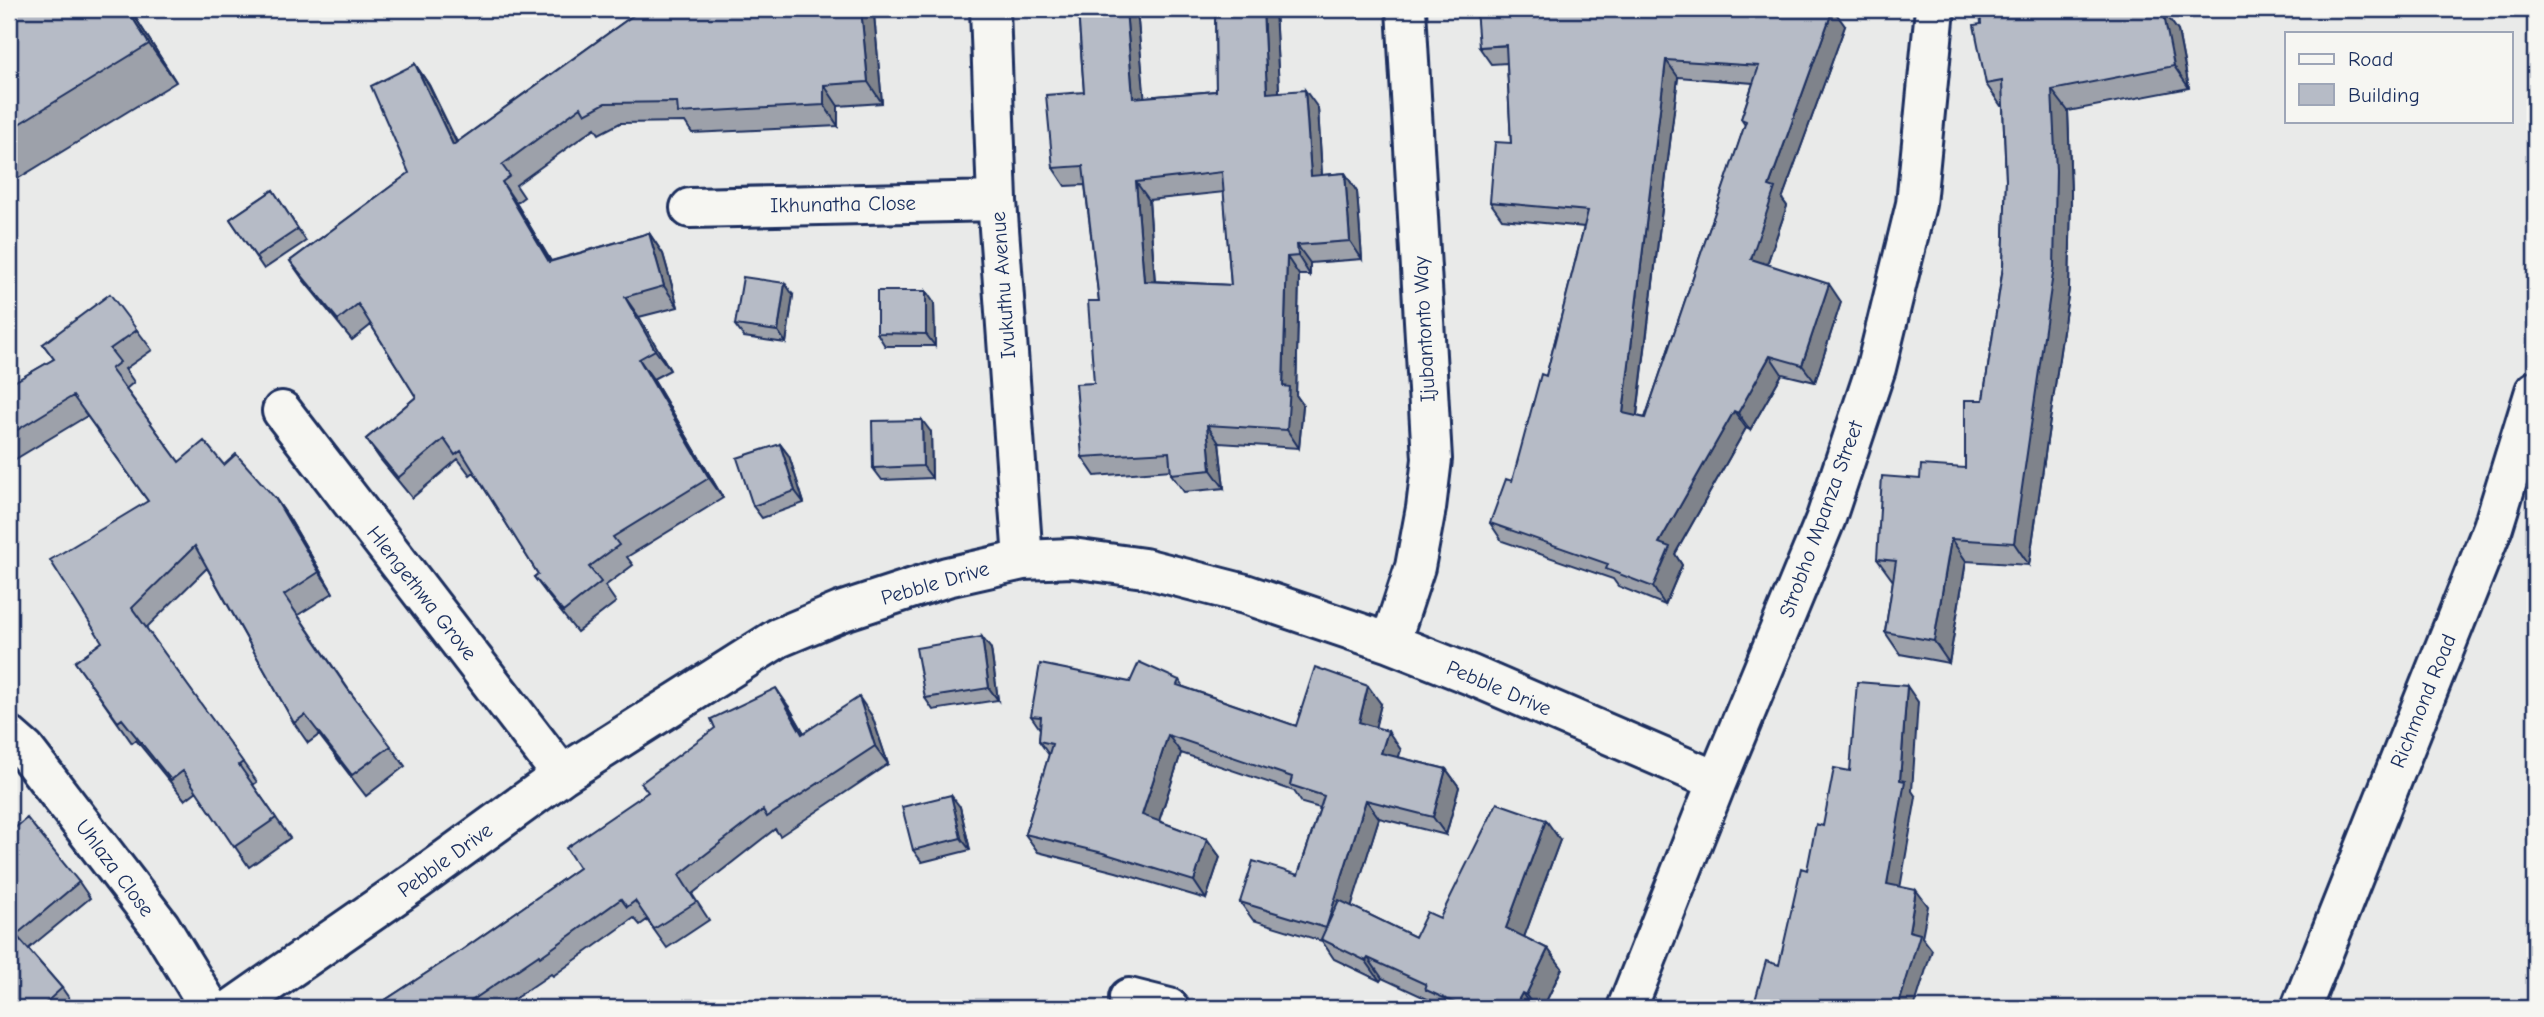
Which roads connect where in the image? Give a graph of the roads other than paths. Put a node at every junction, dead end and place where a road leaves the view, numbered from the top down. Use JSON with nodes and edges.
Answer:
{"nodes":[{"id":1,"x":990,"y":9,"type":"edge"},
{"id":2,"x":1406,"y":9,"type":"edge"},
{"id":3,"x":1936,"y":9,"type":"edge"},
{"id":4,"x":997,"y":201,"type":"junction"},
{"id":5,"x":690,"y":208,"type":"dead end"},
{"id":6,"x":2535,"y":391,"type":"edge"},
{"id":7,"x":282,"y":411,"type":"dead end"},
{"id":8,"x":1023,"y":560,"type":"junction"},
{"id":9,"x":1390,"y":643,"type":"junction"},
{"id":10,"x":9,"y":736,"type":"edge"},
{"id":11,"x":562,"y":775,"type":"junction"},
{"id":12,"x":1717,"y":781,"type":"junction"},
{"id":13,"x":1129,"y":998,"type":"dead end"},
{"id":14,"x":210,"y":1008,"type":"edge"},
{"id":15,"x":233,"y":1008,"type":"edge"},
{"id":16,"x":1169,"y":1008,"type":"edge"},
{"id":17,"x":1627,"y":1008,"type":"edge"},
{"id":18,"x":2301,"y":1008,"type":"edge"}],
"edges":[{"from":1,"to":4,"type":"main road","name":"Ivukuthu Avenue"},
{"from":2,"to":9,"type":"main road","name":"Ijubantonto Way"},
{"from":3,"to":12,"type":"main road","name":"Strobho Mpanza Street"},
{"from":4,"to":5,"type":"main road","name":"Ikhunatha Close"},
{"from":4,"to":8,"type":"main road","name":"Ivukuthu Avenue"},
{"from":6,"to":18,"type":"main road","name":"Richmond Road"},
{"from":7,"to":11,"type":"main road","name":"Hlengethwa Grove"},
{"from":8,"to":9,"type":"main road","name":"Pebble Drive"},
{"from":8,"to":11,"type":"main road","name":"Pebble Drive"},
{"from":9,"to":12,"type":"main road","name":"Pebble Drive"},
{"from":10,"to":14,"type":"main road","name":"Uhlaza Close"},
{"from":11,"to":15,"type":"main road","name":"Pebble Drive"},
{"from":12,"to":17,"type":"main road","name":"Strobho Mpanza Street"},
{"from":13,"to":16,"type":"main road"}]}
